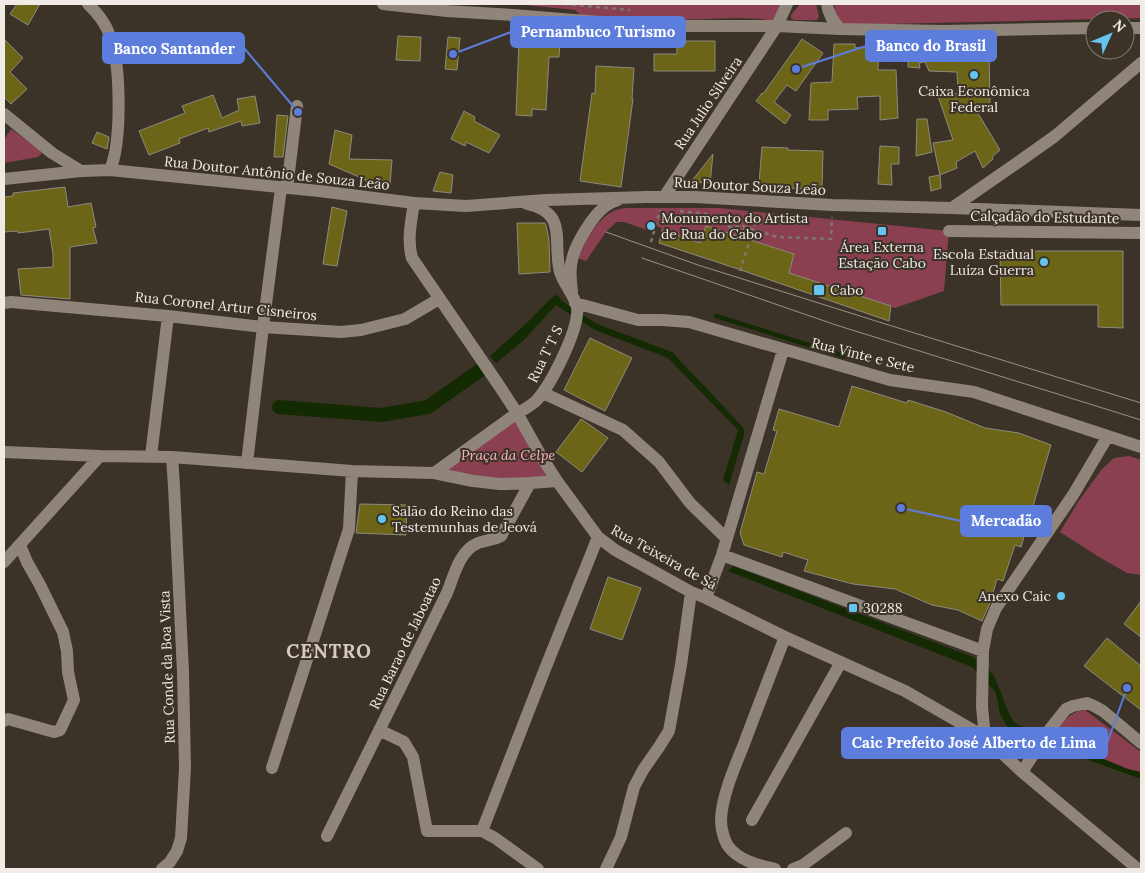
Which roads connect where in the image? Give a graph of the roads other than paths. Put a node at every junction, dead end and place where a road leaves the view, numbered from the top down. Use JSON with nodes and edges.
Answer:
{"nodes":[{"id":1,"x":88,"y":4,"type":"edge"},
{"id":2,"x":383,"y":4,"type":"edge"},
{"id":3,"x":787,"y":4,"type":"edge"},
{"id":4,"x":827,"y":4,"type":"edge"},
{"id":5,"x":777,"y":26,"type":"junction"},
{"id":6,"x":1085,"y":28,"type":"edge"},
{"id":7,"x":840,"y":29,"type":"junction"},
{"id":8,"x":1141,"y":63,"type":"edge"},
{"id":9,"x":297,"y":106,"type":"dead end"},
{"id":10,"x":4,"y":114,"type":"edge"},
{"id":11,"x":110,"y":170,"type":"junction"},
{"id":12,"x":81,"y":171,"type":"junction"},
{"id":13,"x":4,"y":179,"type":"edge"},
{"id":14,"x":284,"y":188,"type":"junction"},
{"id":15,"x":622,"y":198,"type":"junction"},
{"id":16,"x":546,"y":200,"type":"joint"},
{"id":17,"x":521,"y":202,"type":"junction"},
{"id":18,"x":414,"y":203,"type":"junction"},
{"id":19,"x":662,"y":203,"type":"junction"},
{"id":20,"x":952,"y":208,"type":"junction"},
{"id":21,"x":1141,"y":215,"type":"edge"},
{"id":22,"x":949,"y":231,"type":"dead end"},
{"id":23,"x":1141,"y":233,"type":"edge"},
{"id":24,"x":439,"y":299,"type":"junction"},
{"id":25,"x":574,"y":299,"type":"junction"},
{"id":26,"x":4,"y":303,"type":"edge"},
{"id":27,"x":168,"y":316,"type":"junction"},
{"id":28,"x":263,"y":327,"type":"junction"},
{"id":29,"x":783,"y":350,"type":"junction"},
{"id":30,"x":543,"y":393,"type":"junction"},
{"id":31,"x":517,"y":413,"type":"junction"},
{"id":32,"x":1108,"y":436,"type":"junction"},
{"id":33,"x":1141,"y":447,"type":"edge"},
{"id":34,"x":4,"y":452,"type":"edge"},
{"id":35,"x":100,"y":456,"type":"junction"},
{"id":36,"x":151,"y":456,"type":"junction"},
{"id":37,"x":172,"y":457,"type":"junction"},
{"id":38,"x":247,"y":463,"type":"junction"},
{"id":39,"x":352,"y":471,"type":"junction"},
{"id":40,"x":434,"y":473,"type":"junction"},
{"id":41,"x":557,"y":481,"type":"junction"},
{"id":42,"x":530,"y":484,"type":"junction"},
{"id":43,"x":598,"y":538,"type":"junction"},
{"id":44,"x":726,"y":538,"type":"junction"},
{"id":45,"x":20,"y":545,"type":"junction"},
{"id":46,"x":722,"y":555,"type":"junction"},
{"id":47,"x":4,"y":562,"type":"edge"},
{"id":48,"x":691,"y":592,"type":"junction"},
{"id":49,"x":706,"y":598,"type":"junction"},
{"id":50,"x":785,"y":638,"type":"junction"},
{"id":51,"x":983,"y":650,"type":"junction"},
{"id":52,"x":841,"y":662,"type":"junction"},
{"id":53,"x":982,"y":707,"type":"junction"},
{"id":54,"x":4,"y":721,"type":"edge"},
{"id":55,"x":958,"y":721,"type":"junction"},
{"id":56,"x":379,"y":730,"type":"junction"},
{"id":57,"x":985,"y":738,"type":"junction"},
{"id":58,"x":1141,"y":743,"type":"edge"},
{"id":59,"x":272,"y":768,"type":"dead end"},
{"id":60,"x":1022,"y":772,"type":"junction"},
{"id":61,"x":752,"y":820,"type":"dead end"},
{"id":62,"x":482,"y":831,"type":"junction"},
{"id":63,"x":846,"y":834,"type":"dead end"},
{"id":64,"x":327,"y":836,"type":"dead end"},
{"id":65,"x":162,"y":869,"type":"edge"},
{"id":66,"x":538,"y":869,"type":"edge"},
{"id":67,"x":606,"y":869,"type":"edge"},
{"id":68,"x":775,"y":869,"type":"edge"},
{"id":69,"x":794,"y":869,"type":"edge"},
{"id":70,"x":1138,"y":869,"type":"edge"}],
"edges":[{"from":1,"to":11,"type":"street"},
{"from":2,"to":5,"type":"street"},
{"from":3,"to":5,"type":"street","name":"Rua Julio Silveira"},
{"from":4,"to":7,"type":"street"},
{"from":5,"to":7,"type":"street"},
{"from":5,"to":19,"type":"street","name":"Rua Julio Silveira"},
{"from":6,"to":7,"type":"street"},
{"from":8,"to":20,"type":"street"},
{"from":9,"to":14,"type":"street"},
{"from":10,"to":12,"type":"street"},
{"from":11,"to":12,"type":"street","name":"Rua Doutor Antônio de Souza Leão"},
{"from":11,"to":14,"type":"street","name":"Rua Doutor Antônio de Souza Leão"},
{"from":12,"to":13,"type":"street","name":"Rua Doutor Antônio de Souza Leão"},
{"from":14,"to":18,"type":"street","name":"Rua Doutor Antônio de Souza Leão"},
{"from":14,"to":28,"type":"street"},
{"from":15,"to":16,"type":"street","name":"Rua Doutor Souza Leão"},
{"from":15,"to":19,"type":"street","name":"Rua Doutor Souza Leão"},
{"from":15,"to":25,"type":"street"},
{"from":16,"to":17,"type":"street","name":"Rua Doutor Antônio de Souza Leão"},
{"from":17,"to":18,"type":"street","name":"Rua Doutor Antônio de Souza Leão"},
{"from":17,"to":25,"type":"street","name":"Rua T T S"},
{"from":18,"to":24,"type":"street","name":"Rua Teixeira de Sá"},
{"from":19,"to":20,"type":"street","name":"Rua Doutor Souza Leão"},
{"from":20,"to":21,"type":"street","name":"Rua Doutor Souza Leão"},
{"from":22,"to":23,"type":"street","name":"Calçadão do Estudante"},
{"from":24,"to":28,"type":"street","name":"Rua Coronel Artur Cisneiros"},
{"from":24,"to":31,"type":"street","name":"Rua Teixeira de Sá"},
{"from":25,"to":29,"type":"street","name":"Rua Vinte e Sete"},
{"from":25,"to":30,"type":"street","name":"Rua T T S"},
{"from":26,"to":27,"type":"street","name":"Rua Coronel Artur Cisneiros"},
{"from":27,"to":28,"type":"street","name":"Rua Coronel Artur Cisneiros"},
{"from":27,"to":36,"type":"street"},
{"from":28,"to":38,"type":"street"},
{"from":29,"to":32,"type":"street","name":"Rua Vinte e Sete"},
{"from":29,"to":44,"type":"street"},
{"from":30,"to":31,"type":"street","name":"Rua T T S"},
{"from":30,"to":44,"type":"street"},
{"from":31,"to":40,"type":"street","name":"Rua T T S"},
{"from":31,"to":41,"type":"street","name":"Rua Teixeira de Sá"},
{"from":32,"to":33,"type":"street","name":"Rua Vinte e Sete"},
{"from":32,"to":51,"type":"street"},
{"from":34,"to":35,"type":"street"},
{"from":35,"to":36,"type":"street"},
{"from":35,"to":45,"type":"street"},
{"from":36,"to":37,"type":"street"},
{"from":37,"to":38,"type":"street"},
{"from":37,"to":65,"type":"street","name":"Rua Conde da Boa Vista"},
{"from":38,"to":39,"type":"street"},
{"from":39,"to":40,"type":"street"},
{"from":39,"to":59,"type":"street"},
{"from":40,"to":42,"type":"street"},
{"from":41,"to":42,"type":"street"},
{"from":41,"to":43,"type":"street","name":"Rua Teixeira de Sá"},
{"from":42,"to":56,"type":"street","name":"Rua Barao de Jaboatao"},
{"from":43,"to":48,"type":"street","name":"Rua Teixeira de Sá"},
{"from":43,"to":62,"type":"street"},
{"from":44,"to":46,"type":"street"},
{"from":45,"to":47,"type":"street"},
{"from":45,"to":54,"type":"street"},
{"from":46,"to":49,"type":"street"},
{"from":46,"to":51,"type":"street"},
{"from":48,"to":49,"type":"street","name":"Rua Teixeira de Sá"},
{"from":48,"to":67,"type":"street"},
{"from":49,"to":50,"type":"street","name":"Rua Teixeira de Sá"},
{"from":50,"to":52,"type":"street","name":"Rua Teixeira de Sá"},
{"from":50,"to":68,"type":"street"},
{"from":51,"to":53,"type":"street"},
{"from":52,"to":55,"type":"street","name":"Rua Teixeira de Sá"},
{"from":52,"to":61,"type":"street"},
{"from":53,"to":55,"type":"street"},
{"from":53,"to":57,"type":"street"},
{"from":55,"to":57,"type":"street","name":"Rua Teixeira de Sá"},
{"from":56,"to":62,"type":"street"},
{"from":56,"to":64,"type":"street","name":"Rua Barao de Jaboatao"},
{"from":57,"to":60,"type":"street","name":"Rua Teixeira de Sá"},
{"from":58,"to":60,"type":"street"},
{"from":60,"to":70,"type":"street","name":"Rua Teixeira de Sá"},
{"from":62,"to":66,"type":"street"},
{"from":63,"to":69,"type":"street"}]}
